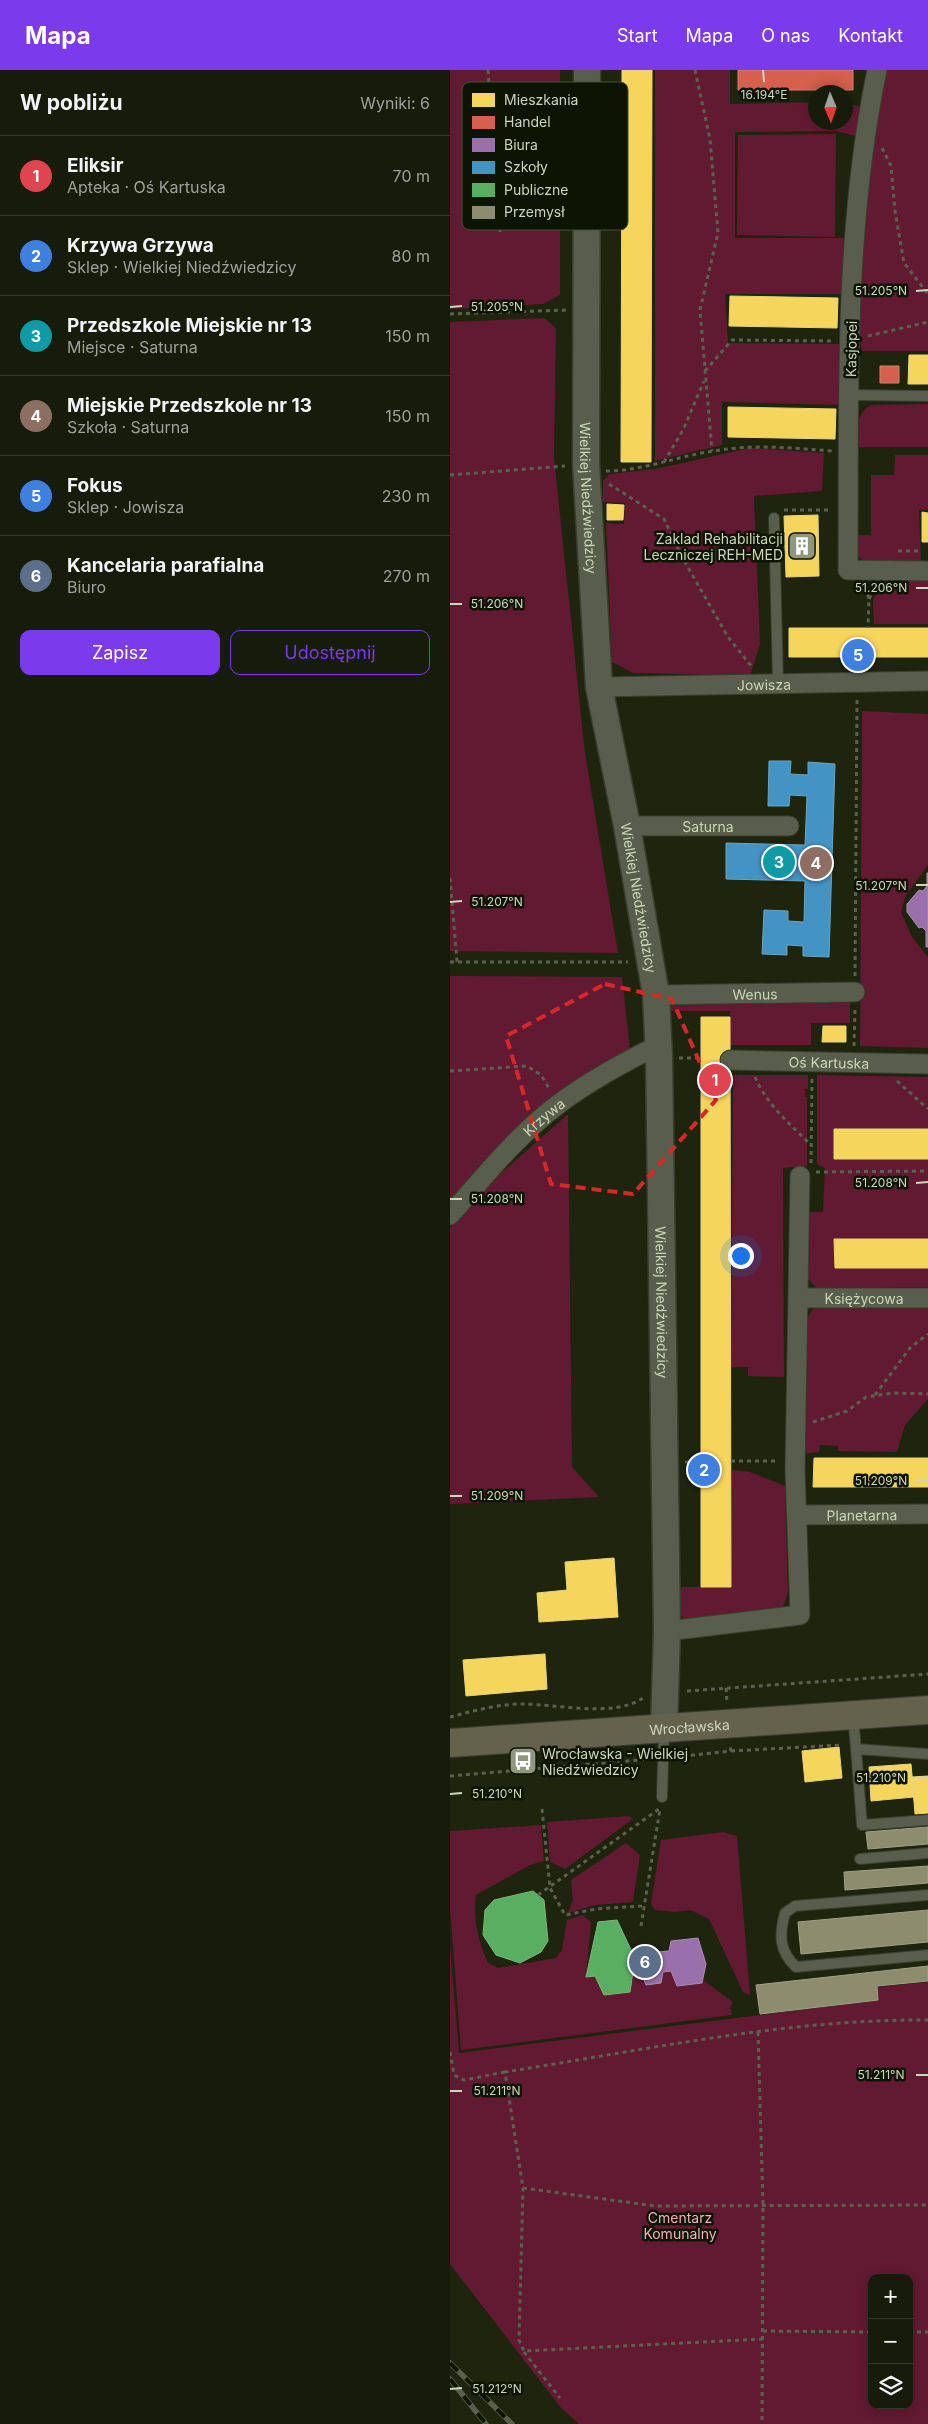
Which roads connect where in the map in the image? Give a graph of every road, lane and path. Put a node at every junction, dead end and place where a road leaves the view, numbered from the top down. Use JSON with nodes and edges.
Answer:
{"nodes":[{"id":1,"x":696,"y":70,"type":"edge"},
{"id":2,"x":877,"y":70,"type":"edge"},
{"id":3,"x":868,"y":118,"type":"junction"},
{"id":4,"x":586,"y":230,"type":"edge"},
{"id":5,"x":928,"y":294,"type":"edge"},
{"id":6,"x":585,"y":309,"type":"junction"},
{"id":7,"x":450,"y":314,"type":"edge"},
{"id":8,"x":928,"y":322,"type":"edge"},
{"id":9,"x":850,"y":341,"type":"junction"},
{"id":10,"x":705,"y":371,"type":"junction"},
{"id":11,"x":705,"y":378,"type":"junction"},
{"id":12,"x":850,"y":395,"type":"junction"},
{"id":13,"x":928,"y":396,"type":"edge"},
{"id":14,"x":712,"y":451,"type":"junction"},
{"id":15,"x":849,"y":452,"type":"junction"},
{"id":16,"x":664,"y":462,"type":"junction"},
{"id":17,"x":595,"y":471,"type":"junction"},
{"id":18,"x":450,"y":475,"type":"edge"},
{"id":19,"x":849,"y":509,"type":"junction"},
{"id":20,"x":774,"y":518,"type":"joint"},
{"id":21,"x":854,"y":570,"type":"junction"},
{"id":22,"x":928,"y":571,"type":"edge"},
{"id":23,"x":868,"y":628,"type":"dead end"},
{"id":24,"x":928,"y":681,"type":"edge"},
{"id":25,"x":861,"y":682,"type":"junction"},
{"id":26,"x":771,"y":684,"type":"junction"},
{"id":27,"x":599,"y":687,"type":"junction"},
{"id":28,"x":627,"y":826,"type":"junction"},
{"id":29,"x":789,"y":826,"type":"dead end"},
{"id":30,"x":450,"y":878,"type":"edge"},
{"id":31,"x":450,"y":962,"type":"edge"},
{"id":32,"x":457,"y":962,"type":"junction"},
{"id":33,"x":649,"y":962,"type":"junction"},
{"id":34,"x":855,"y":992,"type":"junction"},
{"id":35,"x":656,"y":995,"type":"junction"},
{"id":36,"x":659,"y":1045,"type":"junction"},
{"id":37,"x":739,"y":1060,"type":"joint"},
{"id":38,"x":812,"y":1061,"type":"junction"},
{"id":39,"x":854,"y":1062,"type":"junction"},
{"id":40,"x":877,"y":1063,"type":"junction"},
{"id":41,"x":928,"y":1064,"type":"edge"},
{"id":42,"x":450,"y":1070,"type":"edge"},
{"id":43,"x":559,"y":1104,"type":"junction"},
{"id":44,"x":928,"y":1109,"type":"edge"},
{"id":45,"x":811,"y":1145,"type":"junction"},
{"id":46,"x":928,"y":1171,"type":"edge"},
{"id":47,"x":800,"y":1176,"type":"dead end"},
{"id":48,"x":450,"y":1215,"type":"edge"},
{"id":49,"x":799,"y":1298,"type":"junction"},
{"id":50,"x":928,"y":1298,"type":"edge"},
{"id":51,"x":928,"y":1334,"type":"edge"},
{"id":52,"x":928,"y":1394,"type":"edge"},
{"id":53,"x":874,"y":1396,"type":"junction"},
{"id":54,"x":796,"y":1427,"type":"junction"},
{"id":55,"x":731,"y":1461,"type":"dead end"},
{"id":56,"x":795,"y":1461,"type":"junction"},
{"id":57,"x":928,"y":1514,"type":"edge"},
{"id":58,"x":797,"y":1515,"type":"junction"},
{"id":59,"x":667,"y":1631,"type":"junction"},
{"id":60,"x":928,"y":1710,"type":"edge"},
{"id":61,"x":853,"y":1715,"type":"junction"},
{"id":62,"x":664,"y":1728,"type":"junction"},
{"id":63,"x":450,"y":1744,"type":"edge"},
{"id":64,"x":855,"y":1747,"type":"junction"},
{"id":65,"x":730,"y":1751,"type":"dead end"},
{"id":66,"x":928,"y":1754,"type":"edge"},
{"id":67,"x":662,"y":1797,"type":"joint"},
{"id":68,"x":542,"y":1808,"type":"dead end"},
{"id":69,"x":660,"y":1808,"type":"junction"},
{"id":70,"x":928,"y":1820,"type":"edge"},
{"id":71,"x":928,"y":1853,"type":"edge"},
{"id":72,"x":860,"y":1859,"type":"dead end"},
{"id":73,"x":550,"y":1888,"type":"junction"},
{"id":74,"x":538,"y":1895,"type":"dead end"},
{"id":75,"x":928,"y":1895,"type":"edge"},
{"id":76,"x":644,"y":1906,"type":"junction"},
{"id":77,"x":641,"y":1926,"type":"dead end"},
{"id":78,"x":928,"y":1955,"type":"edge"},
{"id":79,"x":928,"y":2020,"type":"edge"},
{"id":80,"x":758,"y":2032,"type":"junction"},
{"id":81,"x":450,"y":2052,"type":"edge"},
{"id":82,"x":505,"y":2072,"type":"junction"},
{"id":83,"x":523,"y":2188,"type":"junction"},
{"id":84,"x":763,"y":2205,"type":"junction"},
{"id":85,"x":928,"y":2205,"type":"edge"},
{"id":86,"x":763,"y":2332,"type":"junction"},
{"id":87,"x":868,"y":2332,"type":"edge"},
{"id":88,"x":913,"y":2332,"type":"edge"},
{"id":89,"x":928,"y":2332,"type":"edge"},
{"id":90,"x":763,"y":2340,"type":"junction"},
{"id":91,"x":524,"y":2351,"type":"junction"},
{"id":92,"x":560,"y":2398,"type":"dead end"},
{"id":93,"x":762,"y":2424,"type":"edge"}],
"edges":[{"from":1,"to":10,"type":"path"},
{"from":2,"to":3,"type":"street","name":"Kasjopei"},
{"from":3,"to":5,"type":"path"},
{"from":3,"to":9,"type":"street","name":"Kasjopei"},
{"from":4,"to":6,"type":"street","name":"Wielkiej Niedźwiedzicy"},
{"from":6,"to":7,"type":"path"},
{"from":6,"to":17,"type":"street","name":"Wielkiej Niedźwiedzicy"},
{"from":8,"to":9,"type":"path"},
{"from":9,"to":10,"type":"path"},
{"from":9,"to":12,"type":"street","name":"Kasjopei"},
{"from":10,"to":11,"type":"path"},
{"from":11,"to":14,"type":"path"},
{"from":11,"to":16,"type":"path"},
{"from":12,"to":13,"type":"lane"},
{"from":12,"to":15,"type":"street","name":"Kasjopei"},
{"from":14,"to":15,"type":"path"},
{"from":14,"to":16,"type":"path"},
{"from":15,"to":19,"type":"street","name":"Kasjopei"},
{"from":16,"to":17,"type":"path"},
{"from":17,"to":18,"type":"path"},
{"from":17,"to":26,"type":"path"},
{"from":17,"to":27,"type":"street","name":"Wielkiej Niedźwiedzicy"},
{"from":19,"to":20,"type":"path"},
{"from":19,"to":21,"type":"street","name":"Kasjopei"},
{"from":20,"to":26,"type":"lane"},
{"from":21,"to":22,"type":"street"},
{"from":21,"to":23,"type":"path"},
{"from":24,"to":25,"type":"street","name":"Jowisza"},
{"from":25,"to":26,"type":"street","name":"Jowisza"},
{"from":25,"to":34,"type":"path"},
{"from":26,"to":27,"type":"street","name":"Jowisza"},
{"from":27,"to":28,"type":"street","name":"Wielkiej Niedźwiedzicy"},
{"from":28,"to":29,"type":"street","name":"Saturna"},
{"from":28,"to":33,"type":"street","name":"Wielkiej Niedźwiedzicy"},
{"from":30,"to":32,"type":"path"},
{"from":31,"to":32,"type":"path"},
{"from":32,"to":33,"type":"path"},
{"from":33,"to":35,"type":"street","name":"Wielkiej Niedźwiedzicy"},
{"from":34,"to":35,"type":"street","name":"Wenus"},
{"from":34,"to":39,"type":"path"},
{"from":35,"to":36,"type":"street","name":"Wielkiej Niedźwiedzicy"},
{"from":36,"to":43,"type":"street","name":"Krzywa"},
{"from":36,"to":59,"type":"street","name":"Wielkiej Niedźwiedzicy"},
{"from":37,"to":38,"type":"street","name":"Oś Kartuska"},
{"from":37,"to":45,"type":"path"},
{"from":38,"to":39,"type":"street","name":"Oś Kartuska"},
{"from":38,"to":45,"type":"path"},
{"from":39,"to":40,"type":"street","name":"Oś Kartuska"},
{"from":40,"to":41,"type":"street","name":"Oś Kartuska"},
{"from":40,"to":44,"type":"path"},
{"from":42,"to":43,"type":"path"},
{"from":43,"to":48,"type":"street","name":"Krzywa"},
{"from":45,"to":46,"type":"path"},
{"from":47,"to":49,"type":"street"},
{"from":49,"to":50,"type":"street","name":"Księżycowa"},
{"from":49,"to":54,"type":"street"},
{"from":51,"to":53,"type":"path"},
{"from":52,"to":53,"type":"path"},
{"from":53,"to":54,"type":"path"},
{"from":54,"to":56,"type":"street"},
{"from":55,"to":56,"type":"path"},
{"from":56,"to":58,"type":"street"},
{"from":57,"to":58,"type":"street","name":"Planetarna"},
{"from":58,"to":59,"type":"street"},
{"from":59,"to":62,"type":"street","name":"Wielkiej Niedźwiedzicy"},
{"from":60,"to":61,"type":"main road","name":"Wrocławska"},
{"from":61,"to":62,"type":"main road","name":"Wrocławska"},
{"from":61,"to":64,"type":"lane"},
{"from":62,"to":63,"type":"main road","name":"Wrocławska"},
{"from":62,"to":67,"type":"lane"},
{"from":64,"to":65,"type":"path"},
{"from":64,"to":66,"type":"lane"},
{"from":64,"to":70,"type":"lane"},
{"from":67,"to":69,"type":"path"},
{"from":68,"to":73,"type":"path"},
{"from":69,"to":73,"type":"path"},
{"from":69,"to":76,"type":"path"},
{"from":71,"to":72,"type":"lane"},
{"from":73,"to":74,"type":"path"},
{"from":73,"to":76,"type":"path"},
{"from":75,"to":78,"type":"lane"},
{"from":76,"to":77,"type":"path"},
{"from":79,"to":80,"type":"path"},
{"from":80,"to":82,"type":"path"},
{"from":80,"to":84,"type":"path"},
{"from":81,"to":82,"type":"path"},
{"from":82,"to":83,"type":"path"},
{"from":83,"to":84,"type":"path"},
{"from":83,"to":91,"type":"path"},
{"from":84,"to":85,"type":"path"},
{"from":84,"to":86,"type":"path"},
{"from":86,"to":87,"type":"path"},
{"from":86,"to":90,"type":"path"},
{"from":88,"to":89,"type":"path"},
{"from":90,"to":91,"type":"path"},
{"from":90,"to":93,"type":"path"},
{"from":91,"to":92,"type":"path"}]}
